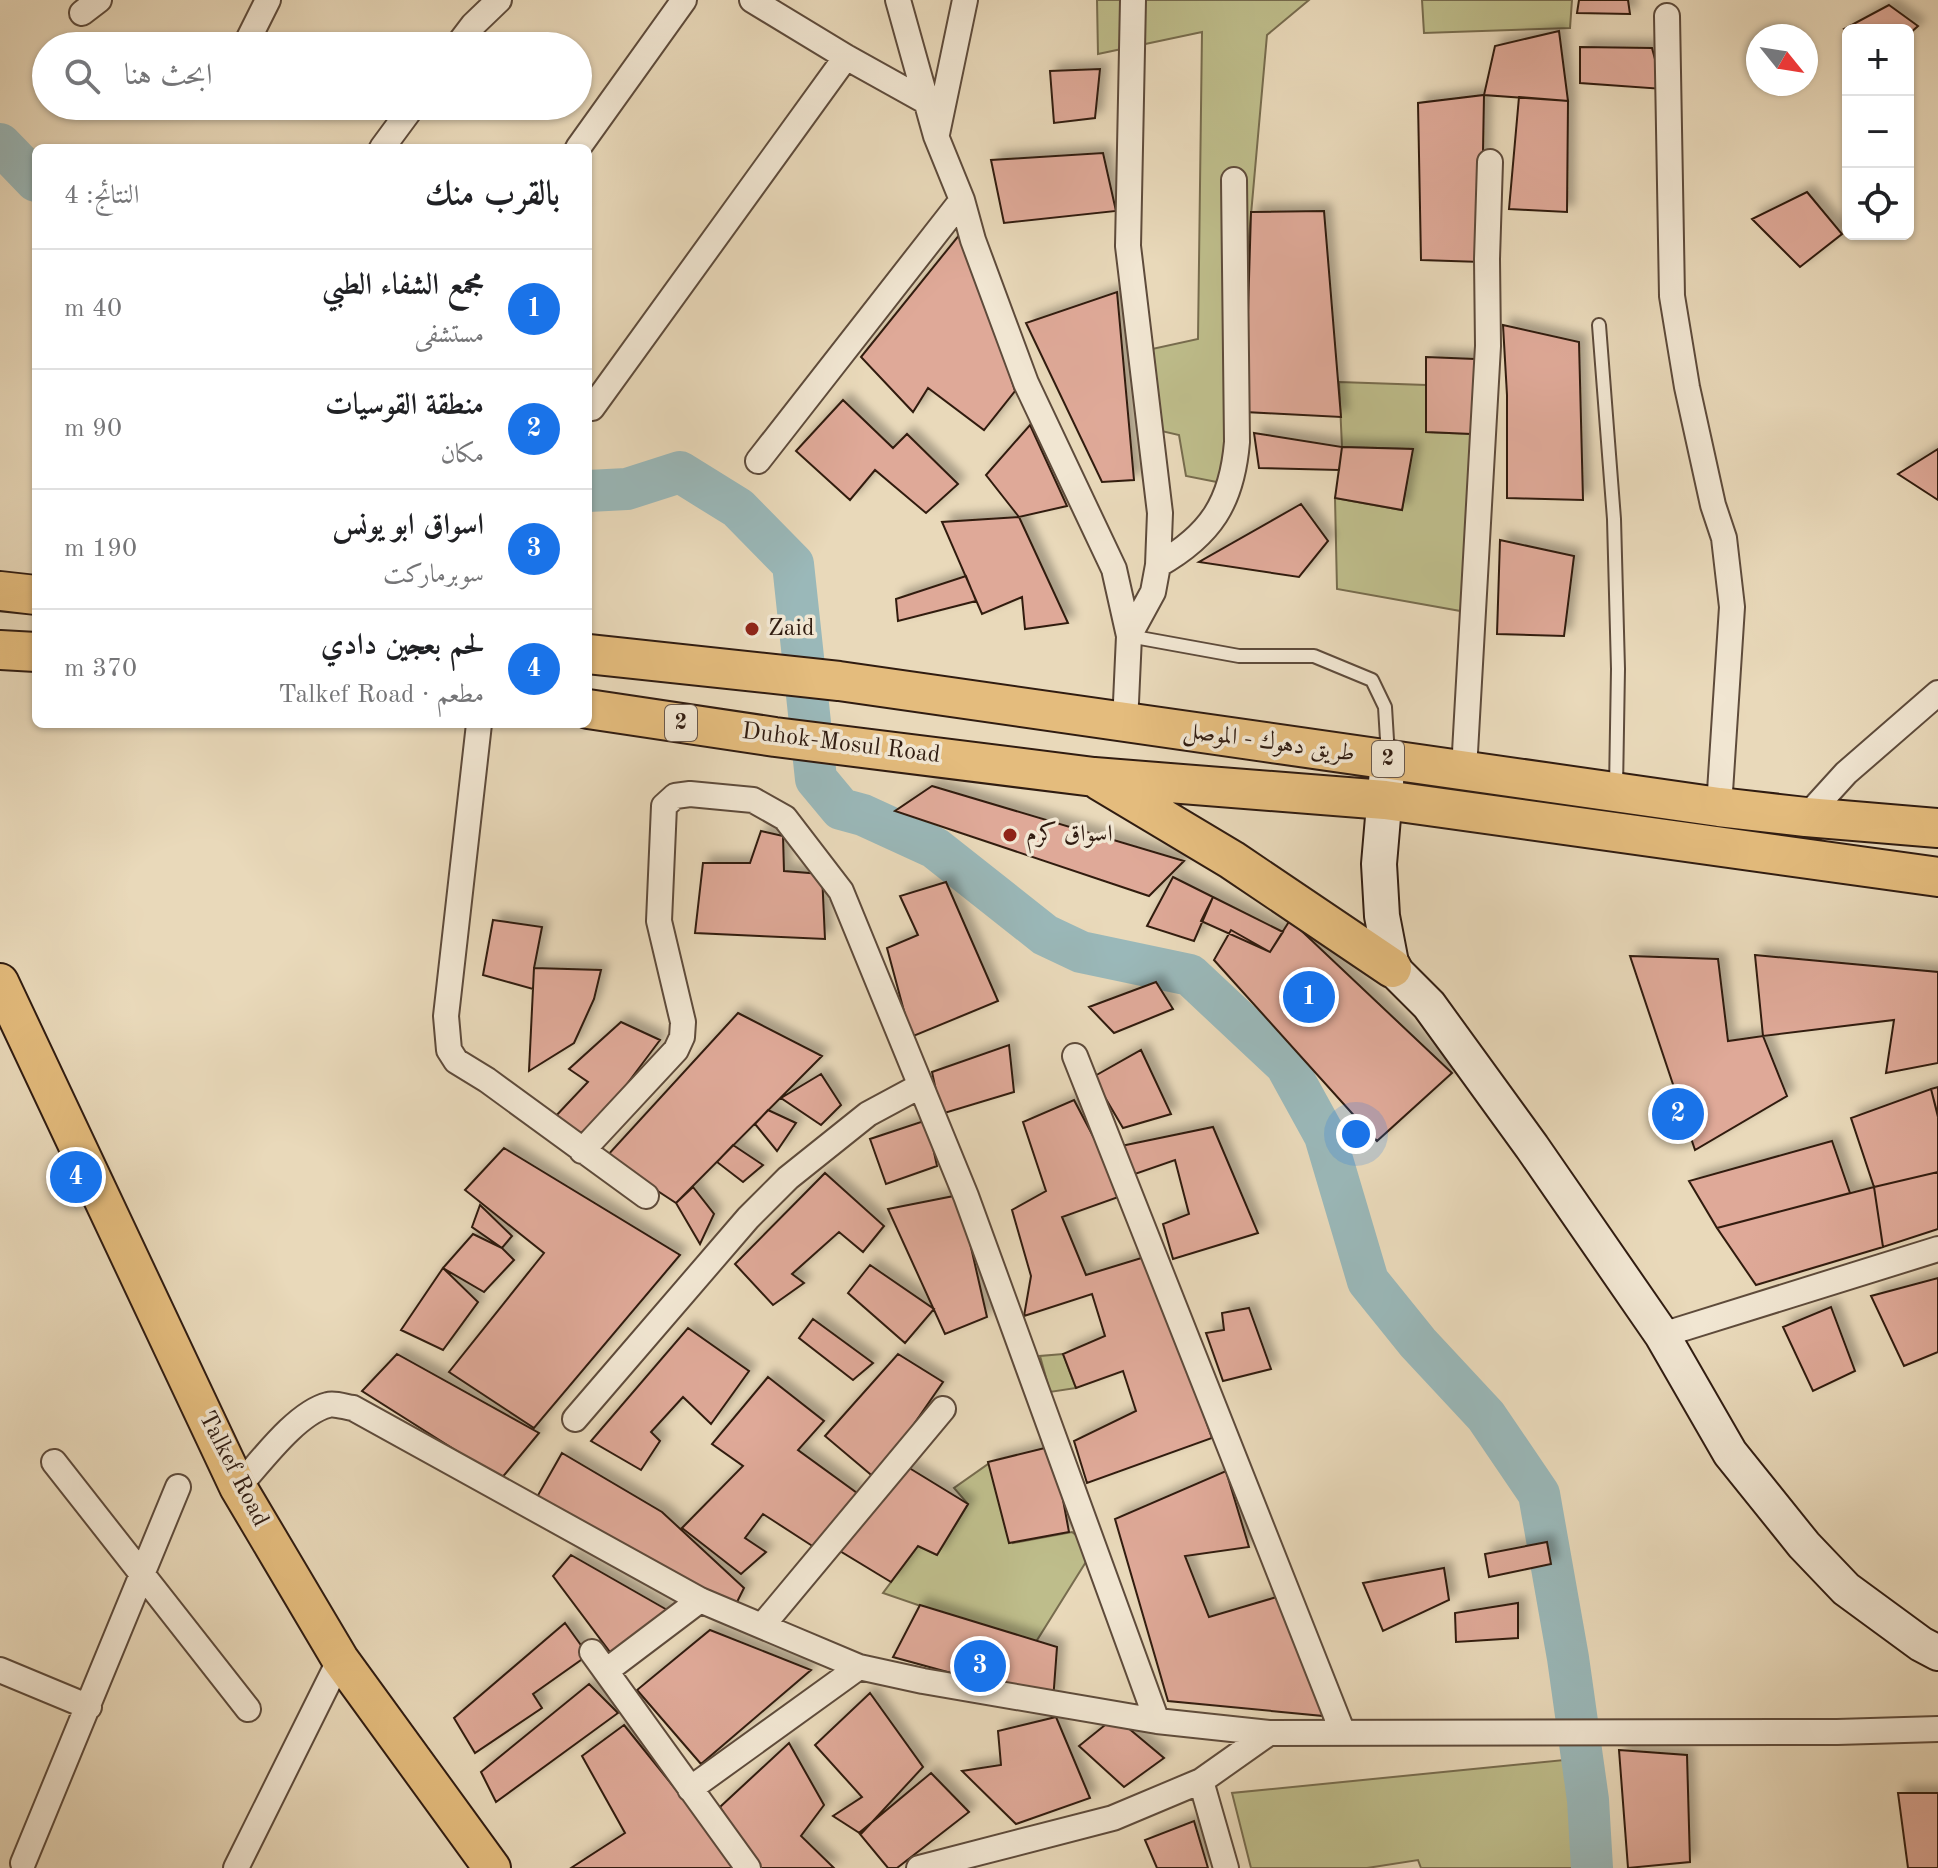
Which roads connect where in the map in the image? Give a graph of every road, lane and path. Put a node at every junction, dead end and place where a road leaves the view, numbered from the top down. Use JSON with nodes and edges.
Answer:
{"nodes":[{"id":1,"x":268,"y":0,"type":"edge"},
{"id":2,"x":499,"y":0,"type":"edge"},
{"id":3,"x":684,"y":0,"type":"edge"},
{"id":4,"x":752,"y":0,"type":"edge"},
{"id":5,"x":898,"y":0,"type":"edge"},
{"id":6,"x":965,"y":0,"type":"edge"},
{"id":7,"x":1133,"y":0,"type":"edge"},
{"id":8,"x":1667,"y":16,"type":"dead end"},
{"id":9,"x":252,"y":32,"type":"edge"},
{"id":10,"x":468,"y":32,"type":"edge"},
{"id":11,"x":846,"y":57,"type":"junction"},
{"id":12,"x":925,"y":101,"type":"junction"},
{"id":13,"x":403,"y":120,"type":"edge"},
{"id":14,"x":936,"y":136,"type":"junction"},
{"id":15,"x":385,"y":144,"type":"edge"},
{"id":16,"x":581,"y":144,"type":"edge"},
{"id":17,"x":1490,"y":162,"type":"dead end"},
{"id":18,"x":1234,"y":180,"type":"dead end"},
{"id":19,"x":962,"y":200,"type":"junction"},
{"id":20,"x":1599,"y":325,"type":"dead end"},
{"id":21,"x":592,"y":408,"type":"dead end"},
{"id":22,"x":758,"y":461,"type":"dead end"},
{"id":23,"x":1158,"y":565,"type":"junction"},
{"id":24,"x":0,"y":591,"type":"edge"},
{"id":25,"x":32,"y":595,"type":"edge"},
{"id":26,"x":1129,"y":636,"type":"junction"},
{"id":27,"x":0,"y":650,"type":"edge"},
{"id":28,"x":32,"y":654,"type":"edge"},
{"id":29,"x":592,"y":654,"type":"edge"},
{"id":30,"x":32,"y":656,"type":"edge"},
{"id":31,"x":0,"y":669,"type":"edge"},
{"id":32,"x":1938,"y":693,"type":"edge"},
{"id":33,"x":592,"y":710,"type":"edge"},
{"id":34,"x":1125,"y":724,"type":"junction"},
{"id":35,"x":479,"y":728,"type":"edge"},
{"id":36,"x":1388,"y":759,"type":"junction"},
{"id":37,"x":1464,"y":770,"type":"junction"},
{"id":38,"x":1094,"y":777,"type":"junction"},
{"id":39,"x":1616,"y":792,"type":"junction"},
{"id":40,"x":1385,"y":800,"type":"junction"},
{"id":41,"x":1719,"y":807,"type":"junction"},
{"id":42,"x":1806,"y":817,"type":"junction"},
{"id":43,"x":1938,"y":828,"type":"edge"},
{"id":44,"x":1938,"y":877,"type":"edge"},
{"id":45,"x":1392,"y":968,"type":"junction"},
{"id":46,"x":0,"y":982,"type":"edge"},
{"id":47,"x":0,"y":994,"type":"edge"},
{"id":48,"x":25,"y":1039,"type":"junction"},
{"id":49,"x":1075,"y":1056,"type":"dead end"},
{"id":50,"x":920,"y":1086,"type":"junction"},
{"id":51,"x":582,"y":1151,"type":"junction"},
{"id":52,"x":646,"y":1196,"type":"dead end"},
{"id":53,"x":1938,"y":1249,"type":"edge"},
{"id":54,"x":1662,"y":1335,"type":"junction"},
{"id":55,"x":943,"y":1409,"type":"dead end"},
{"id":56,"x":575,"y":1419,"type":"dead end"},
{"id":57,"x":54,"y":1462,"type":"dead end"},
{"id":58,"x":178,"y":1487,"type":"dead end"},
{"id":59,"x":238,"y":1487,"type":"junction"},
{"id":60,"x":143,"y":1574,"type":"junction"},
{"id":61,"x":700,"y":1600,"type":"junction"},
{"id":62,"x":762,"y":1626,"type":"junction"},
{"id":63,"x":1938,"y":1653,"type":"edge"},
{"id":64,"x":340,"y":1659,"type":"junction"},
{"id":65,"x":859,"y":1667,"type":"junction"},
{"id":66,"x":0,"y":1670,"type":"edge"},
{"id":67,"x":89,"y":1707,"type":"junction"},
{"id":68,"x":248,"y":1709,"type":"dead end"},
{"id":69,"x":1157,"y":1721,"type":"junction"},
{"id":70,"x":1938,"y":1729,"type":"edge"},
{"id":71,"x":1269,"y":1733,"type":"junction"},
{"id":72,"x":1343,"y":1733,"type":"junction"},
{"id":73,"x":1201,"y":1781,"type":"junction"},
{"id":74,"x":690,"y":1789,"type":"junction"},
{"id":75,"x":1002,"y":1859,"type":"edge"},
{"id":76,"x":19,"y":1862,"type":"edge"},
{"id":77,"x":236,"y":1868,"type":"edge"},
{"id":78,"x":492,"y":1868,"type":"edge"},
{"id":79,"x":748,"y":1868,"type":"edge"},
{"id":80,"x":919,"y":1868,"type":"edge"},
{"id":81,"x":1226,"y":1868,"type":"edge"}],
"edges":[{"from":1,"to":9,"type":"street"},
{"from":2,"to":10,"type":"street"},
{"from":3,"to":16,"type":"street"},
{"from":4,"to":11,"type":"street"},
{"from":5,"to":12,"type":"street"},
{"from":6,"to":14,"type":"street"},
{"from":7,"to":23,"type":"street"},
{"from":8,"to":41,"type":"street"},
{"from":11,"to":12,"type":"street"},
{"from":11,"to":21,"type":"street"},
{"from":12,"to":14,"type":"street"},
{"from":13,"to":15,"type":"street"},
{"from":14,"to":19,"type":"street"},
{"from":17,"to":37,"type":"street"},
{"from":18,"to":23,"type":"street"},
{"from":19,"to":22,"type":"street"},
{"from":19,"to":26,"type":"street"},
{"from":20,"to":39,"type":"lane"},
{"from":23,"to":26,"type":"street"},
{"from":24,"to":25,"type":"highway"},
{"from":26,"to":34,"type":"street"},
{"from":26,"to":36,"type":"lane"},
{"from":27,"to":28,"type":"highway"},
{"from":29,"to":34,"type":"highway","name":"طريق دهوك - الموصل","number":"2"},
{"from":30,"to":31,"type":"main road"},
{"from":32,"to":42,"type":"street"},
{"from":33,"to":38,"type":"highway","name":"Duhok-Mosul Road","number":"2"},
{"from":34,"to":36,"type":"highway","name":"طريق دهوك - الموصل","number":"2"},
{"from":35,"to":51,"type":"street"},
{"from":36,"to":37,"type":"highway","name":"طريق دهوك - الموصل","number":"2"},
{"from":36,"to":40,"type":"main road"},
{"from":37,"to":39,"type":"highway","name":"طريق دهوك - الموصل","number":"2"},
{"from":38,"to":40,"type":"highway","number":"2"},
{"from":38,"to":45,"type":"highway"},
{"from":39,"to":41,"type":"highway","name":"طريق دهوك - الموصل","number":"2"},
{"from":40,"to":44,"type":"highway","number":"2"},
{"from":40,"to":45,"type":"main road"},
{"from":41,"to":42,"type":"highway","name":"طريق دهوك - الموصل","number":"2"},
{"from":42,"to":43,"type":"highway","name":"طريق دهوك - الموصل","number":"2"},
{"from":45,"to":54,"type":"main road"},
{"from":46,"to":48,"type":"main road"},
{"from":47,"to":48,"type":"main road"},
{"from":48,"to":59,"type":"main road","name":"Talkef Road"},
{"from":49,"to":72,"type":"street"},
{"from":50,"to":51,"type":"street"},
{"from":50,"to":56,"type":"street"},
{"from":50,"to":69,"type":"street"},
{"from":51,"to":52,"type":"street"},
{"from":53,"to":54,"type":"street"},
{"from":54,"to":63,"type":"main road"},
{"from":55,"to":62,"type":"street"},
{"from":57,"to":60,"type":"street"},
{"from":58,"to":60,"type":"street"},
{"from":59,"to":61,"type":"street"},
{"from":59,"to":64,"type":"main road","name":"Talkef Road"},
{"from":60,"to":67,"type":"street"},
{"from":60,"to":68,"type":"street"},
{"from":61,"to":62,"type":"street"},
{"from":61,"to":74,"type":"street"},
{"from":62,"to":65,"type":"street"},
{"from":64,"to":77,"type":"street"},
{"from":64,"to":78,"type":"main road","name":"Talkef Road"},
{"from":65,"to":69,"type":"street"},
{"from":65,"to":74,"type":"street"},
{"from":66,"to":67,"type":"street"},
{"from":67,"to":76,"type":"street"},
{"from":69,"to":71,"type":"street"},
{"from":70,"to":72,"type":"street"},
{"from":71,"to":72,"type":"street"},
{"from":71,"to":73,"type":"street"},
{"from":73,"to":75,"type":"street"},
{"from":73,"to":81,"type":"street"},
{"from":74,"to":79,"type":"street"},
{"from":75,"to":80,"type":"street"}]}
